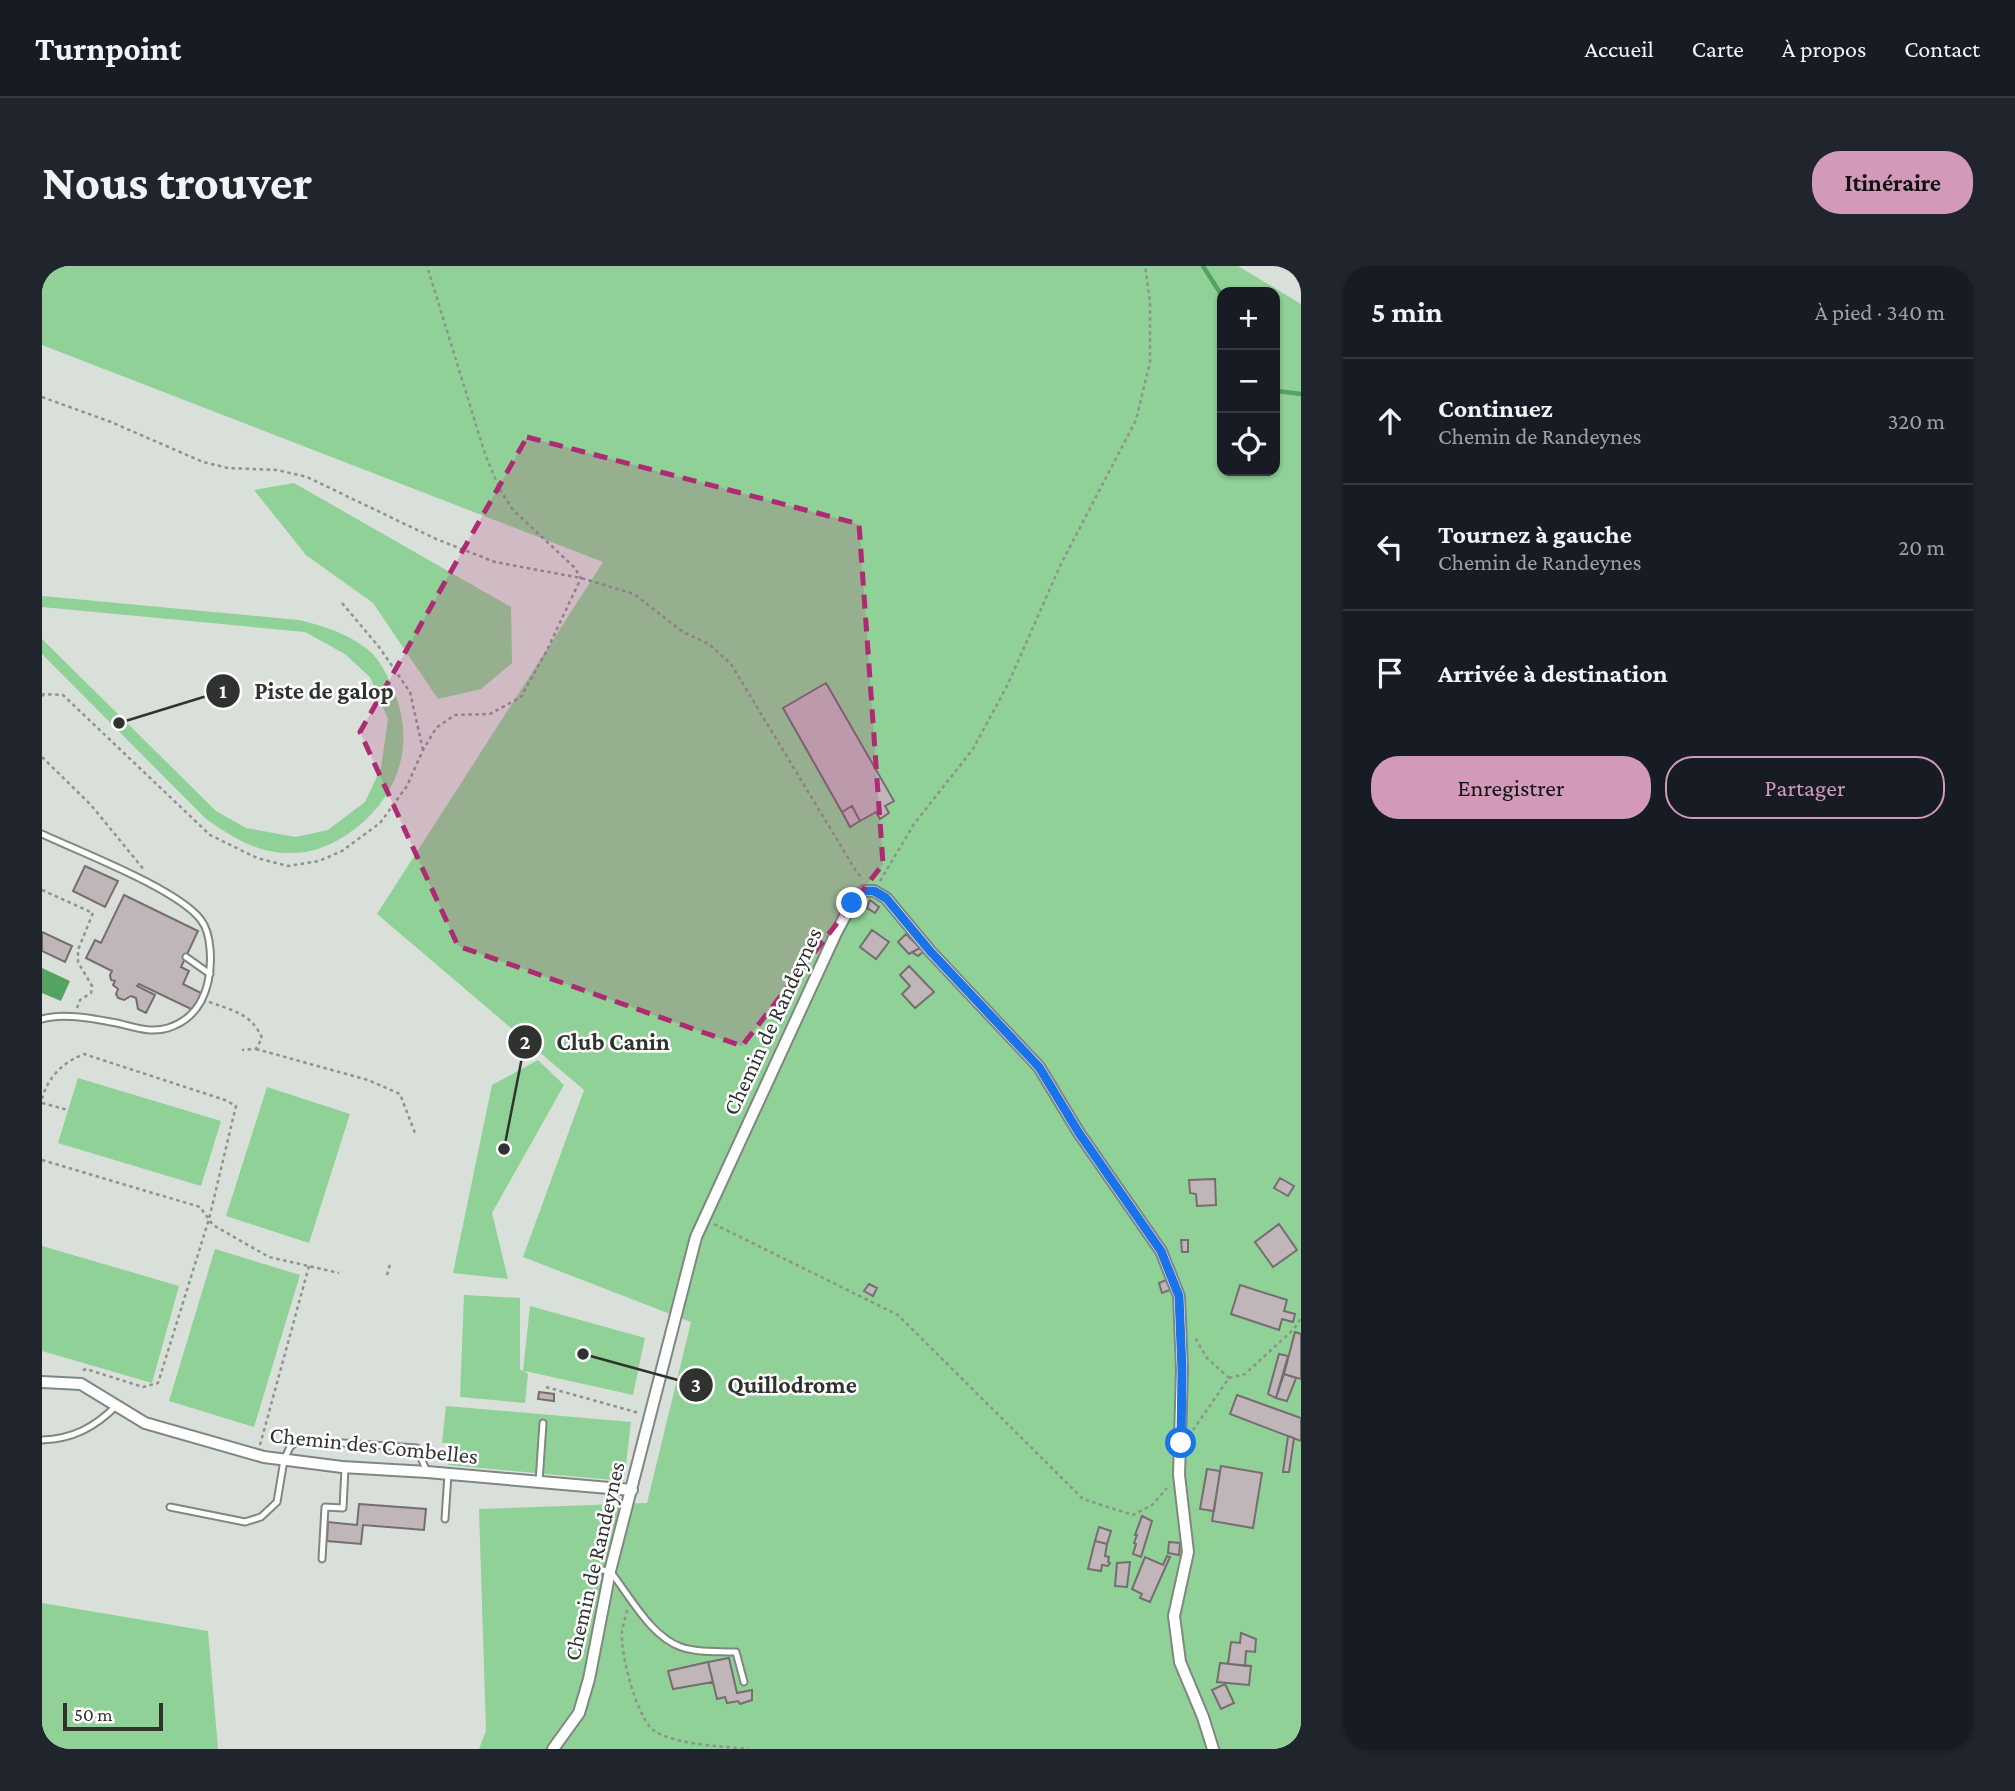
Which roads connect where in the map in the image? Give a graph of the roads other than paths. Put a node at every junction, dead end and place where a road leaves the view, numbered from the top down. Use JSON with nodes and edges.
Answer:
{"nodes":[{"id":1,"x":42,"y":834,"type":"edge"},
{"id":2,"x":186,"y":957,"type":"dead end"},
{"id":3,"x":210,"y":974,"type":"junction"},
{"id":4,"x":42,"y":1019,"type":"edge"},
{"id":5,"x":42,"y":1382,"type":"edge"},
{"id":6,"x":117,"y":1406,"type":"junction"},
{"id":7,"x":543,"y":1423,"type":"dead end"},
{"id":8,"x":42,"y":1440,"type":"edge"},
{"id":9,"x":284,"y":1460,"type":"junction"},
{"id":10,"x":345,"y":1468,"type":"junction"},
{"id":11,"x":427,"y":1472,"type":"junction"},
{"id":12,"x":449,"y":1474,"type":"junction"},
{"id":13,"x":539,"y":1482,"type":"junction"},
{"id":14,"x":632,"y":1490,"type":"junction"},
{"id":15,"x":170,"y":1507,"type":"dead end"},
{"id":16,"x":445,"y":1519,"type":"dead end"},
{"id":17,"x":321,"y":1559,"type":"dead end"},
{"id":18,"x":606,"y":1570,"type":"junction"},
{"id":19,"x":744,"y":1682,"type":"dead end"},
{"id":20,"x":553,"y":1749,"type":"edge"},
{"id":21,"x":1213,"y":1749,"type":"edge"}],
"edges":[{"from":1,"to":3,"type":"lane"},
{"from":2,"to":3,"type":"lane"},
{"from":3,"to":4,"type":"lane"},
{"from":5,"to":6,"type":"street","name":"Chemin des Combelles"},
{"from":6,"to":8,"type":"lane"},
{"from":6,"to":9,"type":"street","name":"Chemin des Combelles"},
{"from":7,"to":13,"type":"lane"},
{"from":9,"to":10,"type":"street","name":"Chemin des Combelles"},
{"from":9,"to":11,"type":"lane"},
{"from":9,"to":15,"type":"lane"},
{"from":10,"to":11,"type":"street","name":"Chemin des Combelles"},
{"from":10,"to":17,"type":"lane"},
{"from":11,"to":12,"type":"street","name":"Chemin des Combelles"},
{"from":12,"to":13,"type":"street","name":"Chemin des Combelles"},
{"from":12,"to":16,"type":"lane"},
{"from":13,"to":14,"type":"street","name":"Chemin des Combelles"},
{"from":14,"to":18,"type":"street","name":"Chemin de Randeynes"},
{"from":14,"to":21,"type":"street","name":"Chemin de Randeynes"},
{"from":18,"to":19,"type":"lane"},
{"from":18,"to":20,"type":"street","name":"Chemin de Randeynes"}]}
